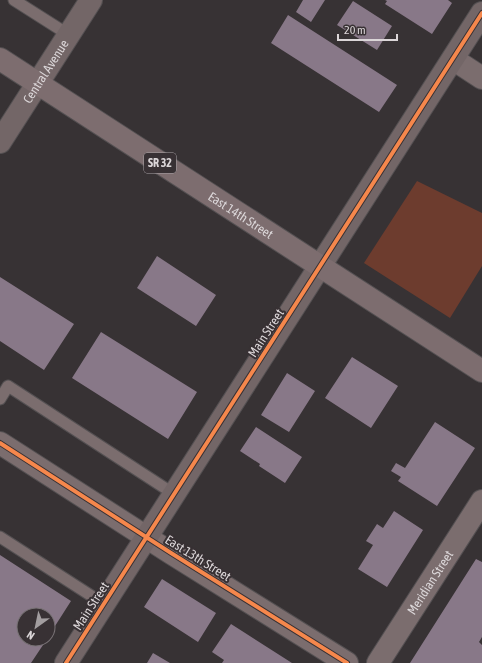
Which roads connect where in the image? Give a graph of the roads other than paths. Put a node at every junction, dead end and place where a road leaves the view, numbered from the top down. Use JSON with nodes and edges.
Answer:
{"nodes":[{"id":1,"x":14,"y":0,"type":"edge"},
{"id":2,"x":91,"y":0,"type":"edge"},
{"id":3,"x":482,"y":13,"type":"edge"},
{"id":4,"x":69,"y":35,"type":"junction"},
{"id":5,"x":0,"y":59,"type":"edge"},
{"id":6,"x":453,"y":59,"type":"junction"},
{"id":7,"x":482,"y":78,"type":"edge"},
{"id":8,"x":38,"y":83,"type":"junction"},
{"id":9,"x":0,"y":142,"type":"edge"},
{"id":10,"x":320,"y":267,"type":"junction"},
{"id":11,"x":482,"y":371,"type":"edge"},
{"id":12,"x":0,"y":399,"type":"edge"},
{"id":13,"x":0,"y":443,"type":"edge"},
{"id":14,"x":174,"y":494,"type":"junction"},
{"id":15,"x":482,"y":501,"type":"edge"},
{"id":16,"x":0,"y":537,"type":"edge"},
{"id":17,"x":146,"y":538,"type":"junction"},
{"id":18,"x":104,"y":604,"type":"junction"},
{"id":19,"x":66,"y":663,"type":"edge"},
{"id":20,"x":347,"y":663,"type":"edge"},
{"id":21,"x":378,"y":663,"type":"edge"}],
"edges":[{"from":1,"to":4,"type":"lane"},
{"from":2,"to":4,"type":"street","name":"Central Avenue"},
{"from":3,"to":6,"type":"street","name":"Main Street"},
{"from":4,"to":8,"type":"street","name":"Central Avenue"},
{"from":5,"to":8,"type":"main road","name":"East 14th Street","number":"SR 32"},
{"from":6,"to":7,"type":"street"},
{"from":6,"to":10,"type":"street","name":"Main Street"},
{"from":8,"to":9,"type":"street","name":"Central Avenue"},
{"from":8,"to":10,"type":"main road","name":"East 14th Street","number":"SR 32"},
{"from":10,"to":11,"type":"main road","name":"East 14th Street","number":"SR 32"},
{"from":10,"to":14,"type":"street","name":"Main Street"},
{"from":12,"to":14,"type":"lane"},
{"from":13,"to":17,"type":"street","name":"East 13th Street"},
{"from":14,"to":17,"type":"street","name":"Main Street"},
{"from":15,"to":21,"type":"street","name":"Meridian Street"},
{"from":16,"to":18,"type":"lane"},
{"from":17,"to":18,"type":"street","name":"Main Street"},
{"from":17,"to":20,"type":"street","name":"East 13th Street"},
{"from":18,"to":19,"type":"street","name":"Main Street"}]}
